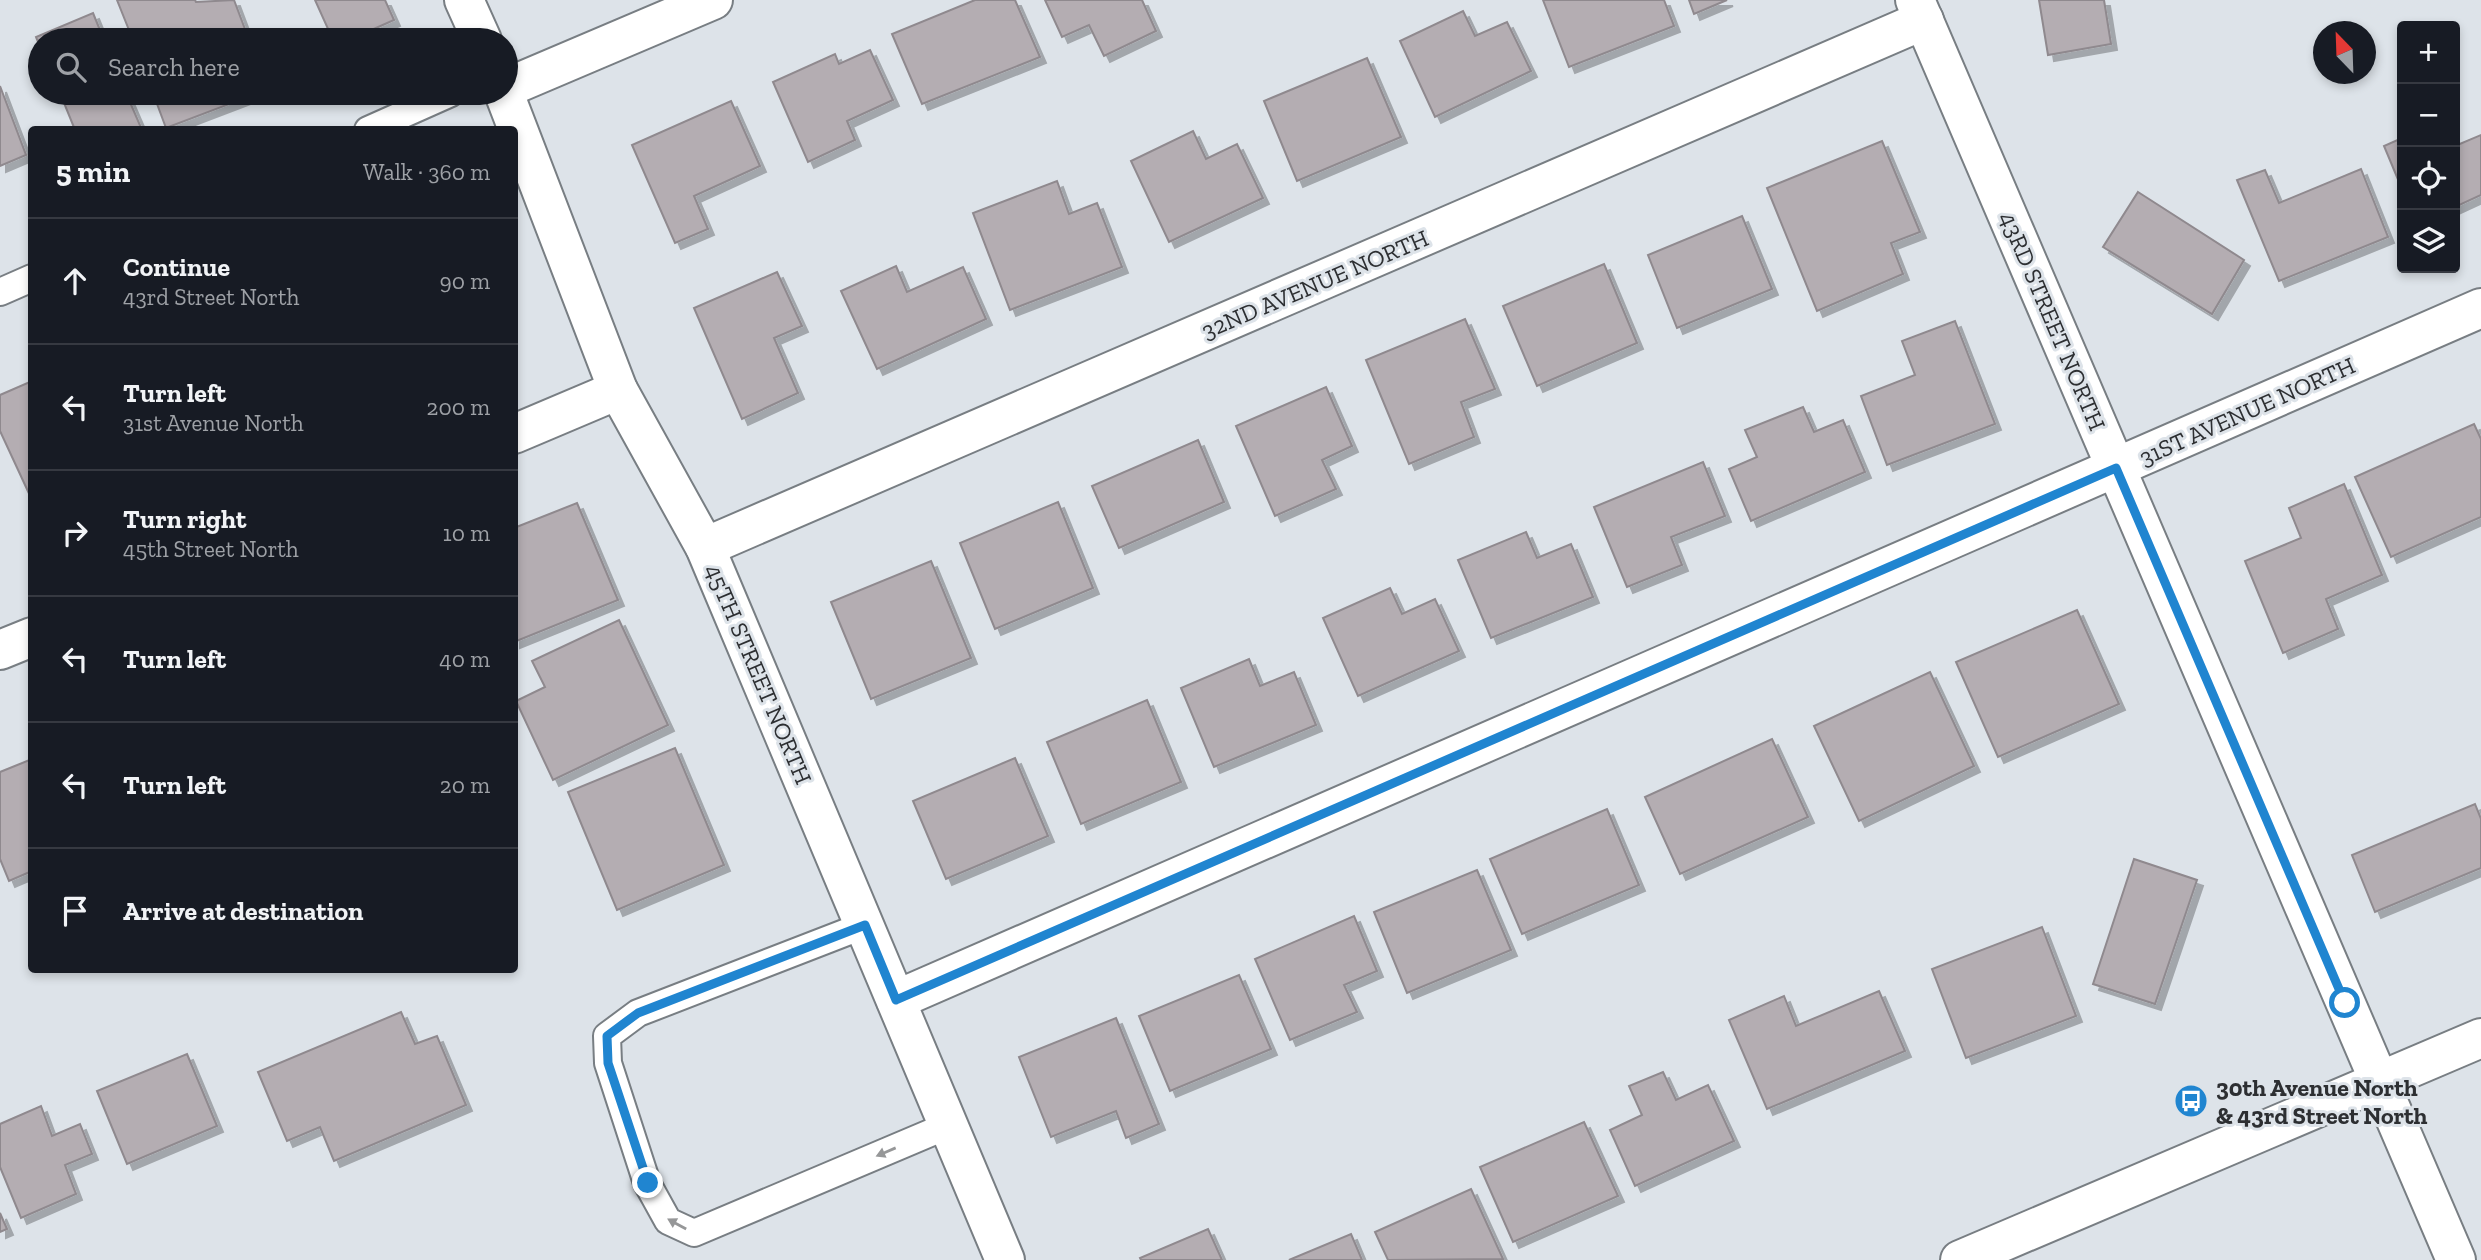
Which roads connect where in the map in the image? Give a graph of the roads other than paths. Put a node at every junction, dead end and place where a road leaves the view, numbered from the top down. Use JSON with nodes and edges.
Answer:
{"nodes":[{"id":1,"x":464,"y":0,"type":"edge"},
{"id":2,"x":713,"y":0,"type":"edge"},
{"id":3,"x":1920,"y":10,"type":"edge"},
{"id":4,"x":477,"y":28,"type":"edge"},
{"id":5,"x":518,"y":83,"type":"edge"},
{"id":6,"x":424,"y":105,"type":"edge"},
{"id":7,"x":509,"y":105,"type":"edge"},
{"id":8,"x":377,"y":126,"type":"edge"},
{"id":9,"x":517,"y":126,"type":"edge"},
{"id":10,"x":518,"y":129,"type":"edge"},
{"id":11,"x":28,"y":280,"type":"edge"},
{"id":12,"x":0,"y":292,"type":"edge"},
{"id":13,"x":2481,"y":308,"type":"edge"},
{"id":14,"x":618,"y":390,"type":"junction"},
{"id":15,"x":518,"y":432,"type":"edge"},
{"id":16,"x":2116,"y":468,"type":"junction"},
{"id":17,"x":705,"y":547,"type":"junction"},
{"id":18,"x":28,"y":639,"type":"edge"},
{"id":19,"x":0,"y":650,"type":"edge"},
{"id":20,"x":865,"y":925,"type":"junction"},
{"id":21,"x":896,"y":1000,"type":"junction"},
{"id":22,"x":2481,"y":1038,"type":"edge"},
{"id":23,"x":2379,"y":1083,"type":"junction"},
{"id":24,"x":948,"y":1125,"type":"junction"},
{"id":25,"x":1005,"y":1260,"type":"edge"},
{"id":26,"x":1960,"y":1260,"type":"edge"},
{"id":27,"x":2456,"y":1260,"type":"edge"}],
"edges":[{"from":1,"to":4,"type":"street"},
{"from":2,"to":5,"type":"street"},
{"from":3,"to":16,"type":"street","name":"43RD STREET NORTH"},
{"from":3,"to":17,"type":"street","name":"32ND AVENUE NORTH"},
{"from":6,"to":8,"type":"lane"},
{"from":7,"to":9,"type":"street","name":"45TH STREET NORTH"},
{"from":10,"to":14,"type":"street","name":"45TH STREET NORTH"},
{"from":11,"to":12,"type":"lane"},
{"from":13,"to":16,"type":"street","name":"31ST AVENUE NORTH"},
{"from":14,"to":15,"type":"street"},
{"from":14,"to":17,"type":"street","name":"45TH STREET NORTH"},
{"from":16,"to":21,"type":"street","name":"31ST AVENUE NORTH"},
{"from":16,"to":23,"type":"street","name":"43RD STREET NORTH"},
{"from":17,"to":20,"type":"street","name":"45TH STREET NORTH"},
{"from":18,"to":19,"type":"street"},
{"from":20,"to":21,"type":"street","name":"45TH STREET NORTH"},
{"from":24,"to":20,"type":"lane","one_way":true},
{"from":21,"to":24,"type":"street","name":"45TH STREET NORTH"},
{"from":22,"to":23,"type":"street"},
{"from":23,"to":26,"type":"street"},
{"from":23,"to":27,"type":"street","name":"43RD STREET NORTH"},
{"from":24,"to":25,"type":"street","name":"45TH STREET NORTH"}]}
